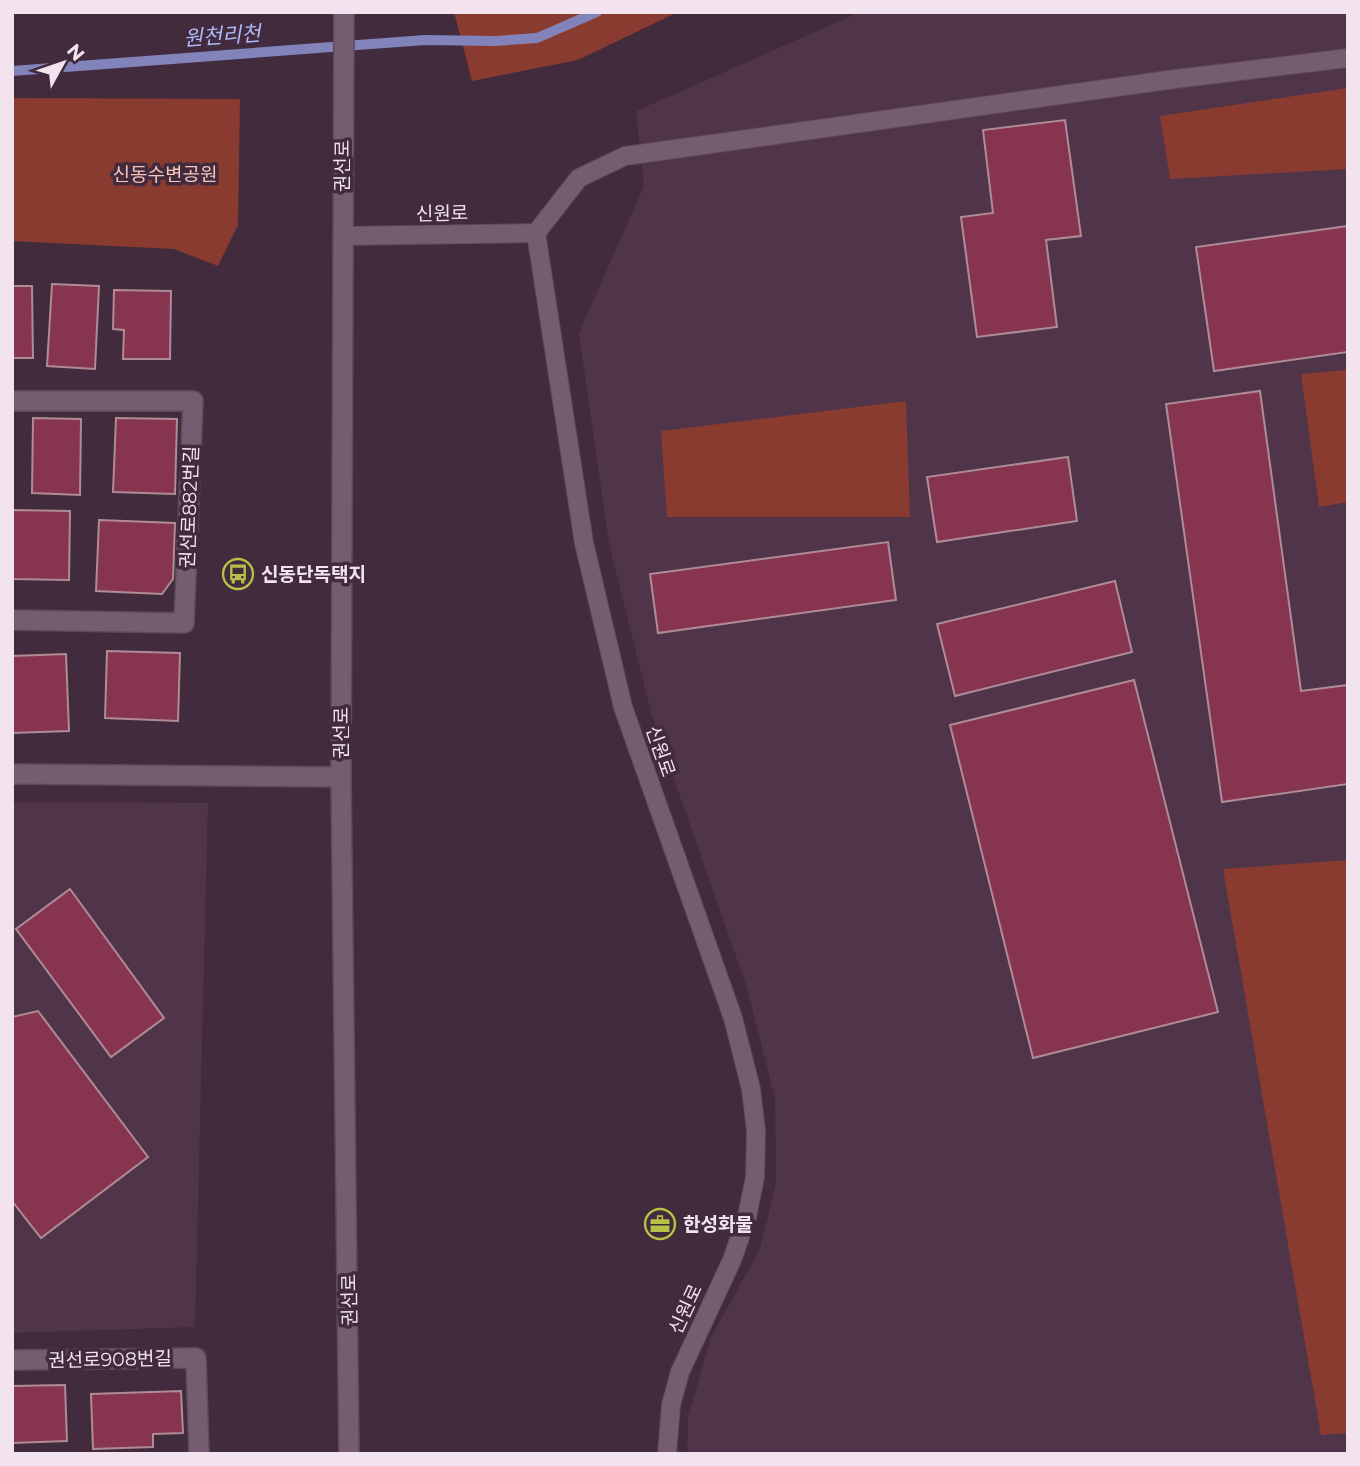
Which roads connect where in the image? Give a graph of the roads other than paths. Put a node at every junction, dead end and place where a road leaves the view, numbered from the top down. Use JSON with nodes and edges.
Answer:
{"nodes":[{"id":1,"x":344,"y":12,"type":"edge"},
{"id":2,"x":1348,"y":58,"type":"edge"},
{"id":3,"x":536,"y":233,"type":"junction"},
{"id":4,"x":343,"y":236,"type":"junction"},
{"id":5,"x":12,"y":401,"type":"edge"},
{"id":6,"x":12,"y":620,"type":"edge"},
{"id":7,"x":12,"y":774,"type":"edge"},
{"id":8,"x":341,"y":777,"type":"junction"},
{"id":9,"x":12,"y":1360,"type":"edge"},
{"id":10,"x":199,"y":1454,"type":"edge"},
{"id":11,"x":349,"y":1454,"type":"edge"},
{"id":12,"x":667,"y":1454,"type":"edge"}],
"edges":[{"from":1,"to":4,"type":"street","name":"권선로"},
{"from":2,"to":3,"type":"lane"},
{"from":3,"to":4,"type":"lane","name":"신원로"},
{"from":3,"to":12,"type":"lane","name":"신원로"},
{"from":4,"to":8,"type":"street","name":"권선로"},
{"from":5,"to":6,"type":"street","name":"권선로882번길"},
{"from":7,"to":8,"type":"street"},
{"from":8,"to":11,"type":"street","name":"권선로"},
{"from":9,"to":10,"type":"street","name":"권선로908번길"}]}
